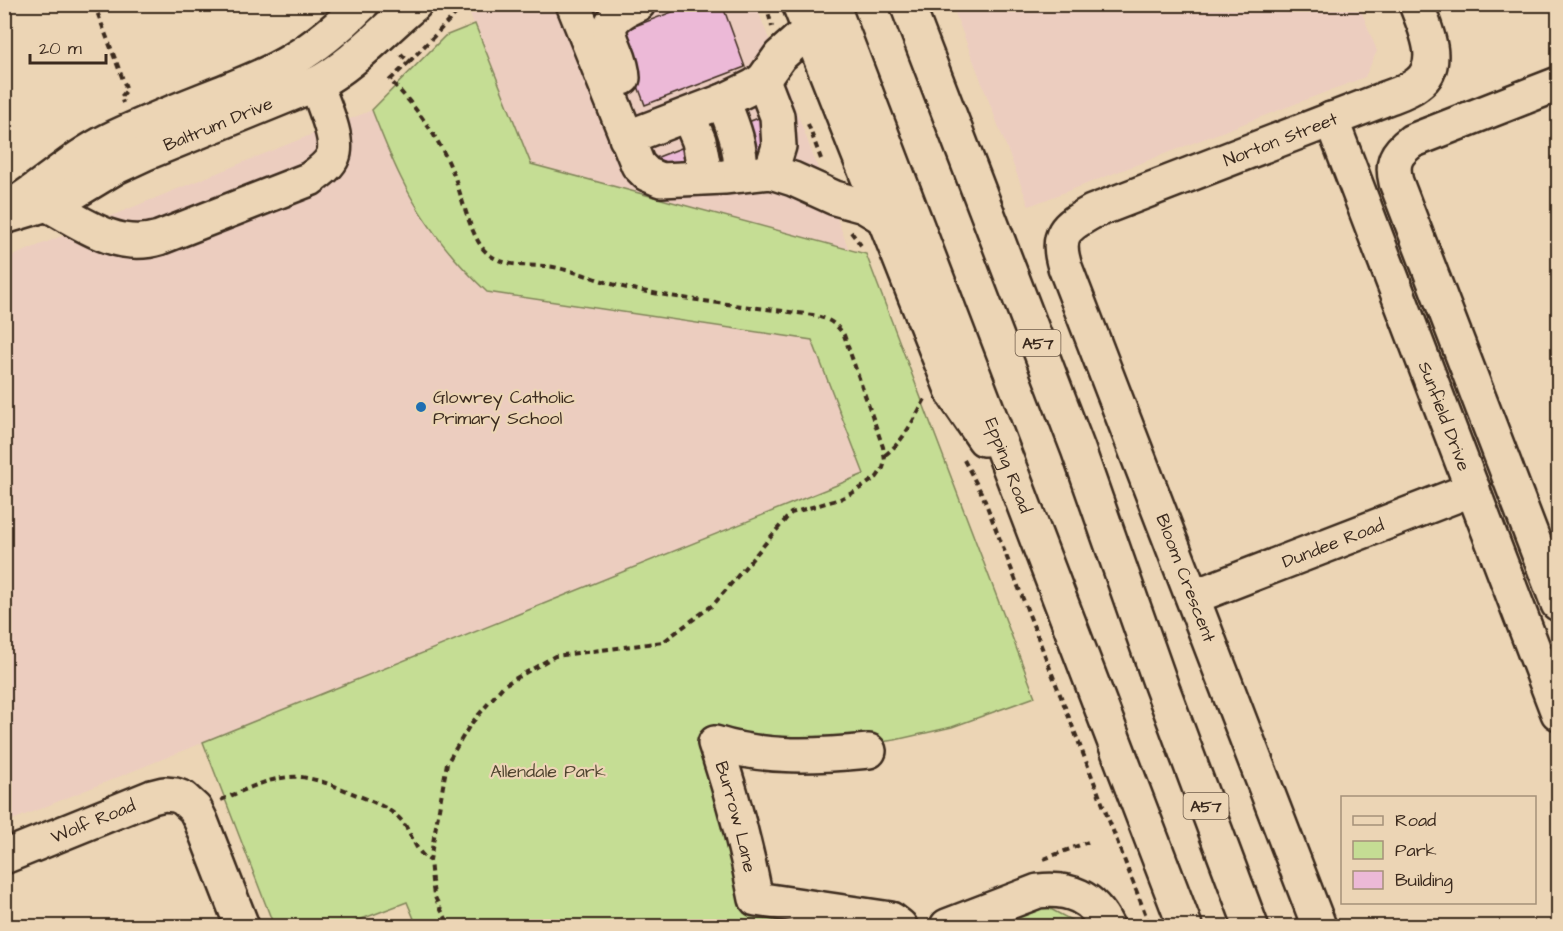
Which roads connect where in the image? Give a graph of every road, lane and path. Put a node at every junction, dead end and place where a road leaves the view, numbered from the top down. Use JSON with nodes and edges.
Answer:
{"nodes":[{"id":1,"x":94,"y":4,"type":"edge"},
{"id":2,"x":362,"y":4,"type":"edge"},
{"id":3,"x":465,"y":4,"type":"edge"},
{"id":4,"x":573,"y":4,"type":"edge"},
{"id":5,"x":638,"y":4,"type":"edge"},
{"id":6,"x":832,"y":4,"type":"edge"},
{"id":7,"x":907,"y":4,"type":"edge"},
{"id":8,"x":1416,"y":4,"type":"edge"},
{"id":9,"x":412,"y":6,"type":"edge"},
{"id":10,"x":810,"y":13,"type":"edge"},
{"id":11,"x":382,"y":35,"type":"junction"},
{"id":12,"x":409,"y":62,"type":"junction"},
{"id":13,"x":763,"y":80,"type":"junction"},
{"id":14,"x":316,"y":84,"type":"junction"},
{"id":15,"x":1558,"y":87,"type":"edge"},
{"id":16,"x":723,"y":101,"type":"junction"},
{"id":17,"x":614,"y":106,"type":"junction"},
{"id":18,"x":688,"y":115,"type":"junction"},
{"id":19,"x":1331,"y":119,"type":"junction"},
{"id":20,"x":133,"y":128,"type":"junction"},
{"id":21,"x":626,"y":138,"type":"junction"},
{"id":22,"x":756,"y":174,"type":"junction"},
{"id":23,"x":699,"y":178,"type":"junction"},
{"id":24,"x":47,"y":204,"type":"junction"},
{"id":25,"x":4,"y":209,"type":"edge"},
{"id":26,"x":4,"y":217,"type":"edge"},
{"id":27,"x":884,"y":218,"type":"junction"},
{"id":28,"x":1066,"y":230,"type":"joint"},
{"id":29,"x":960,"y":452,"type":"dead end"},
{"id":30,"x":1016,"y":486,"type":"junction"},
{"id":31,"x":1473,"y":489,"type":"junction"},
{"id":32,"x":1193,"y":597,"type":"junction"},
{"id":33,"x":1558,"y":604,"type":"edge"},
{"id":34,"x":1558,"y":713,"type":"edge"},
{"id":35,"x":869,"y":750,"type":"dead end"},
{"id":36,"x":189,"y":804,"type":"junction"},
{"id":37,"x":4,"y":857,"type":"edge"},
{"id":38,"x":430,"y":860,"type":"junction"},
{"id":39,"x":242,"y":927,"type":"edge"},
{"id":40,"x":454,"y":927,"type":"edge"},
{"id":41,"x":900,"y":927,"type":"edge"},
{"id":42,"x":947,"y":927,"type":"edge"},
{"id":43,"x":1107,"y":927,"type":"edge"},
{"id":44,"x":1150,"y":927,"type":"edge"},
{"id":45,"x":1185,"y":927,"type":"edge"},
{"id":46,"x":1251,"y":927,"type":"edge"},
{"id":47,"x":1319,"y":927,"type":"edge"}],
"edges":[{"from":1,"to":20,"type":"path"},
{"from":2,"to":20,"type":"street","name":"Baltrum Drive"},
{"from":3,"to":12,"type":"path"},
{"from":4,"to":17,"type":"street"},
{"from":5,"to":17,"type":"street"},
{"from":6,"to":30,"type":"street","name":"Epping Road"},
{"from":7,"to":46,"type":"street","number":"A57"},
{"from":8,"to":19,"type":"street","name":"Norton Street"},
{"from":9,"to":11,"type":"street","name":"Baltrum Drive"},
{"from":10,"to":13,"type":"street"},
{"from":10,"to":27,"type":"street"},
{"from":11,"to":12,"type":"path"},
{"from":11,"to":14,"type":"street","name":"Baltrum Drive"},
{"from":12,"to":38,"type":"path"},
{"from":13,"to":16,"type":"street"},
{"from":13,"to":22,"type":"street"},
{"from":14,"to":24,"type":"street","name":"Baltrum Drive"},
{"from":14,"to":24,"type":"street"},
{"from":15,"to":33,"type":"street"},
{"from":16,"to":18,"type":"street"},
{"from":16,"to":22,"type":"street"},
{"from":17,"to":21,"type":"street"},
{"from":18,"to":21,"type":"street"},
{"from":18,"to":23,"type":"street"},
{"from":19,"to":28,"type":"street","name":"Norton Street"},
{"from":19,"to":31,"type":"street","name":"Sunfield Drive"},
{"from":20,"to":25,"type":"street","name":"Baltrum Drive"},
{"from":21,"to":23,"type":"street"},
{"from":22,"to":23,"type":"street"},
{"from":22,"to":27,"type":"street"},
{"from":24,"to":26,"type":"street","name":"Baltrum Drive"},
{"from":27,"to":30,"type":"street"},
{"from":28,"to":32,"type":"street","name":"Bloom Crescent"},
{"from":29,"to":44,"type":"path"},
{"from":30,"to":45,"type":"street","name":"Epping Road"},
{"from":31,"to":32,"type":"street","name":"Dundee Road"},
{"from":31,"to":34,"type":"street","name":"Sunfield Drive"},
{"from":32,"to":47,"type":"street","name":"Bloom Crescent"},
{"from":35,"to":41,"type":"street","name":"Burrow Lane"},
{"from":36,"to":37,"type":"street","name":"Wolf Road"},
{"from":36,"to":38,"type":"path"},
{"from":36,"to":39,"type":"street"},
{"from":38,"to":40,"type":"path"},
{"from":42,"to":43,"type":"street"}]}
